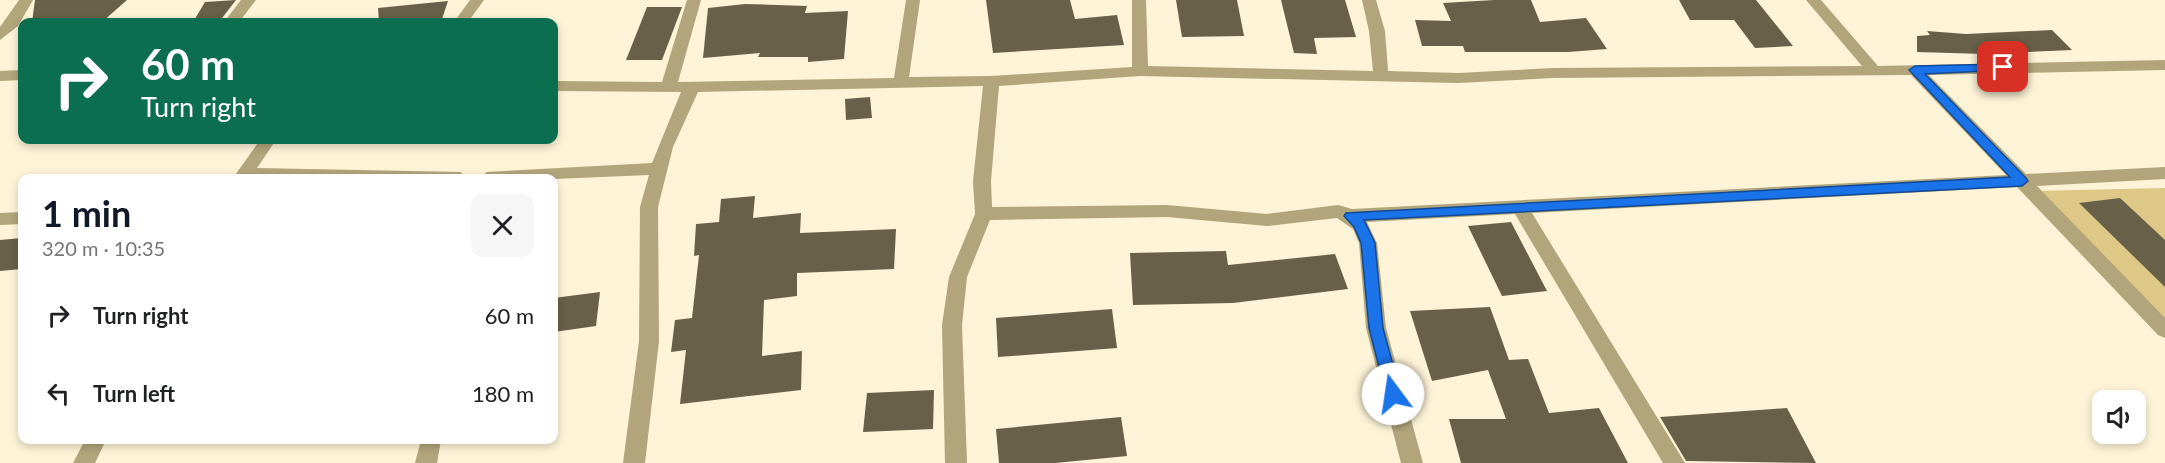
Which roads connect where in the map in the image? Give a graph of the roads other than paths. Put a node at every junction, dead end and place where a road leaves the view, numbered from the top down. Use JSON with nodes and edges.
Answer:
{"nodes":[{"id":1,"x":26,"y":0,"type":"edge"},
{"id":2,"x":249,"y":0,"type":"edge"},
{"id":3,"x":477,"y":0,"type":"edge"},
{"id":4,"x":694,"y":0,"type":"edge"},
{"id":5,"x":913,"y":0,"type":"edge"},
{"id":6,"x":1139,"y":0,"type":"edge"},
{"id":7,"x":1369,"y":0,"type":"edge"},
{"id":8,"x":1813,"y":0,"type":"edge"},
{"id":9,"x":234,"y":18,"type":"edge"},
{"id":10,"x":464,"y":18,"type":"edge"},
{"id":11,"x":0,"y":35,"type":"edge"},
{"id":12,"x":2165,"y":65,"type":"edge"},
{"id":13,"x":1915,"y":70,"type":"junction"},
{"id":14,"x":1140,"y":71,"type":"junction"},
{"id":15,"x":1874,"y":71,"type":"junction"},
{"id":16,"x":18,"y":75,"type":"edge"},
{"id":17,"x":0,"y":76,"type":"edge"},
{"id":18,"x":1381,"y":76,"type":"junction"},
{"id":19,"x":901,"y":81,"type":"junction"},
{"id":20,"x":991,"y":81,"type":"junction"},
{"id":21,"x":558,"y":86,"type":"edge"},
{"id":22,"x":692,"y":86,"type":"junction"},
{"id":23,"x":668,"y":87,"type":"junction"},
{"id":24,"x":265,"y":144,"type":"edge"},
{"id":25,"x":659,"y":169,"type":"junction"},
{"id":26,"x":2165,"y":173,"type":"edge"},
{"id":27,"x":244,"y":174,"type":"edge"},
{"id":28,"x":558,"y":175,"type":"edge"},
{"id":29,"x":2022,"y":181,"type":"junction"},
{"id":30,"x":1519,"y":206,"type":"junction"},
{"id":31,"x":984,"y":214,"type":"junction"},
{"id":32,"x":1350,"y":216,"type":"junction"},
{"id":33,"x":18,"y":218,"type":"edge"},
{"id":34,"x":0,"y":219,"type":"edge"},
{"id":35,"x":2165,"y":330,"type":"edge"},
{"id":36,"x":94,"y":444,"type":"edge"},
{"id":37,"x":430,"y":444,"type":"edge"},
{"id":38,"x":84,"y":463,"type":"edge"},
{"id":39,"x":426,"y":463,"type":"edge"},
{"id":40,"x":634,"y":463,"type":"edge"},
{"id":41,"x":956,"y":463,"type":"edge"},
{"id":42,"x":1412,"y":463,"type":"edge"},
{"id":43,"x":1674,"y":463,"type":"edge"}],
"edges":[{"from":1,"to":11,"type":"street"},
{"from":2,"to":9,"type":"street"},
{"from":3,"to":10,"type":"street"},
{"from":4,"to":23,"type":"street"},
{"from":5,"to":19,"type":"street"},
{"from":6,"to":14,"type":"street"},
{"from":7,"to":18,"type":"street"},
{"from":8,"to":15,"type":"street"},
{"from":12,"to":13,"type":"street"},
{"from":13,"to":15,"type":"street"},
{"from":13,"to":29,"type":"street"},
{"from":14,"to":18,"type":"street"},
{"from":14,"to":20,"type":"street"},
{"from":15,"to":18,"type":"street"},
{"from":16,"to":17,"type":"street"},
{"from":19,"to":20,"type":"street"},
{"from":19,"to":22,"type":"street"},
{"from":20,"to":31,"type":"street"},
{"from":21,"to":23,"type":"street"},
{"from":22,"to":23,"type":"street"},
{"from":22,"to":25,"type":"street"},
{"from":24,"to":27,"type":"street"},
{"from":25,"to":28,"type":"street"},
{"from":25,"to":40,"type":"street"},
{"from":26,"to":29,"type":"street"},
{"from":29,"to":30,"type":"street"},
{"from":29,"to":35,"type":"street"},
{"from":30,"to":32,"type":"street"},
{"from":30,"to":43,"type":"street"},
{"from":31,"to":32,"type":"street"},
{"from":31,"to":41,"type":"street"},
{"from":32,"to":42,"type":"street"},
{"from":33,"to":34,"type":"street"},
{"from":36,"to":38,"type":"street"},
{"from":37,"to":39,"type":"street"}]}
